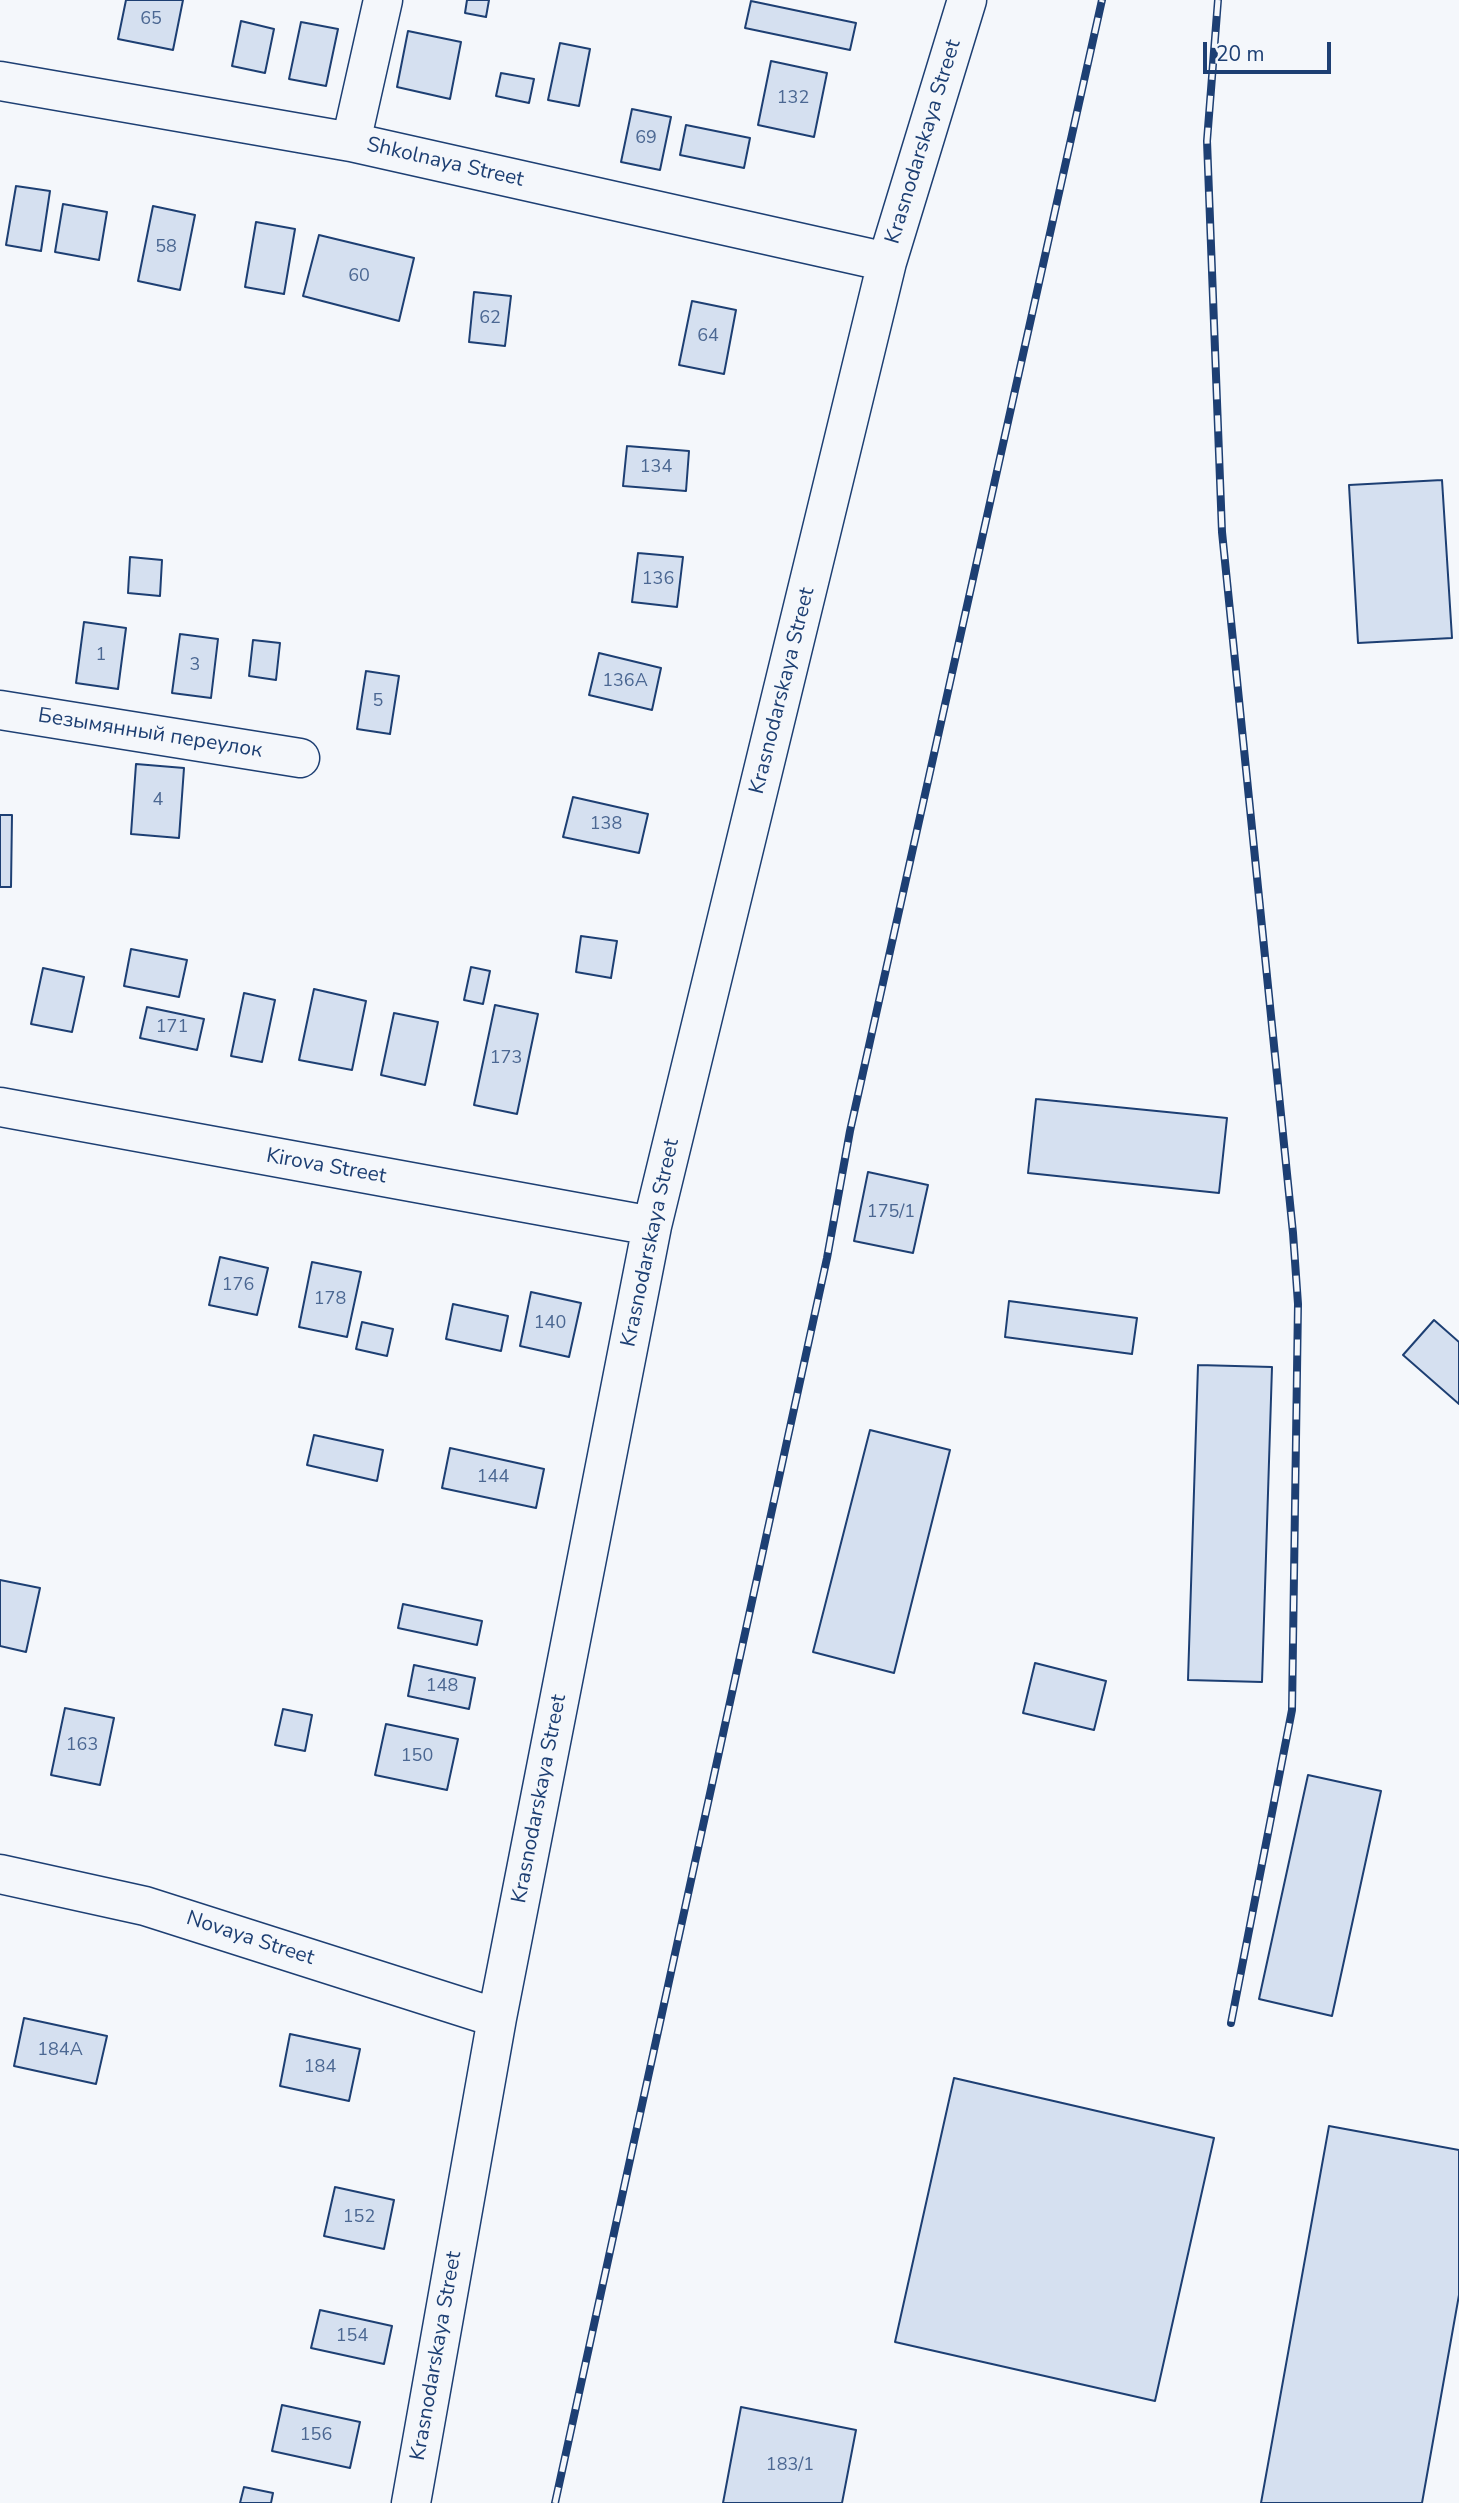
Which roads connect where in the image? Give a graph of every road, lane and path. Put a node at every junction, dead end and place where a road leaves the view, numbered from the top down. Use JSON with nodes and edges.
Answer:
{"nodes":[{"id":1,"x":383,"y":0,"type":"edge"},
{"id":2,"x":967,"y":0,"type":"edge"},
{"id":3,"x":0,"y":81,"type":"edge"},
{"id":4,"x":351,"y":142,"type":"junction"},
{"id":5,"x":887,"y":262,"type":"junction"},
{"id":6,"x":0,"y":710,"type":"edge"},
{"id":7,"x":300,"y":758,"type":"dead end"},
{"id":8,"x":0,"y":1108,"type":"edge"},
{"id":9,"x":653,"y":1226,"type":"junction"},
{"id":10,"x":0,"y":1874,"type":"edge"},
{"id":11,"x":497,"y":2018,"type":"junction"},
{"id":12,"x":411,"y":2503,"type":"edge"}],
"edges":[{"from":1,"to":4,"type":"street"},
{"from":2,"to":5,"type":"street","name":"Krasnodarskaya Street"},
{"from":3,"to":4,"type":"street","name":"Shkolnaya Street"},
{"from":4,"to":5,"type":"street","name":"Shkolnaya Street"},
{"from":5,"to":9,"type":"street","name":"Krasnodarskaya Street"},
{"from":6,"to":7,"type":"street","name":"Безымянный переулок"},
{"from":8,"to":9,"type":"street","name":"Kirova Street"},
{"from":9,"to":11,"type":"street","name":"Krasnodarskaya Street"},
{"from":10,"to":11,"type":"street","name":"Novaya Street"},
{"from":11,"to":12,"type":"street","name":"Krasnodarskaya Street"}]}
